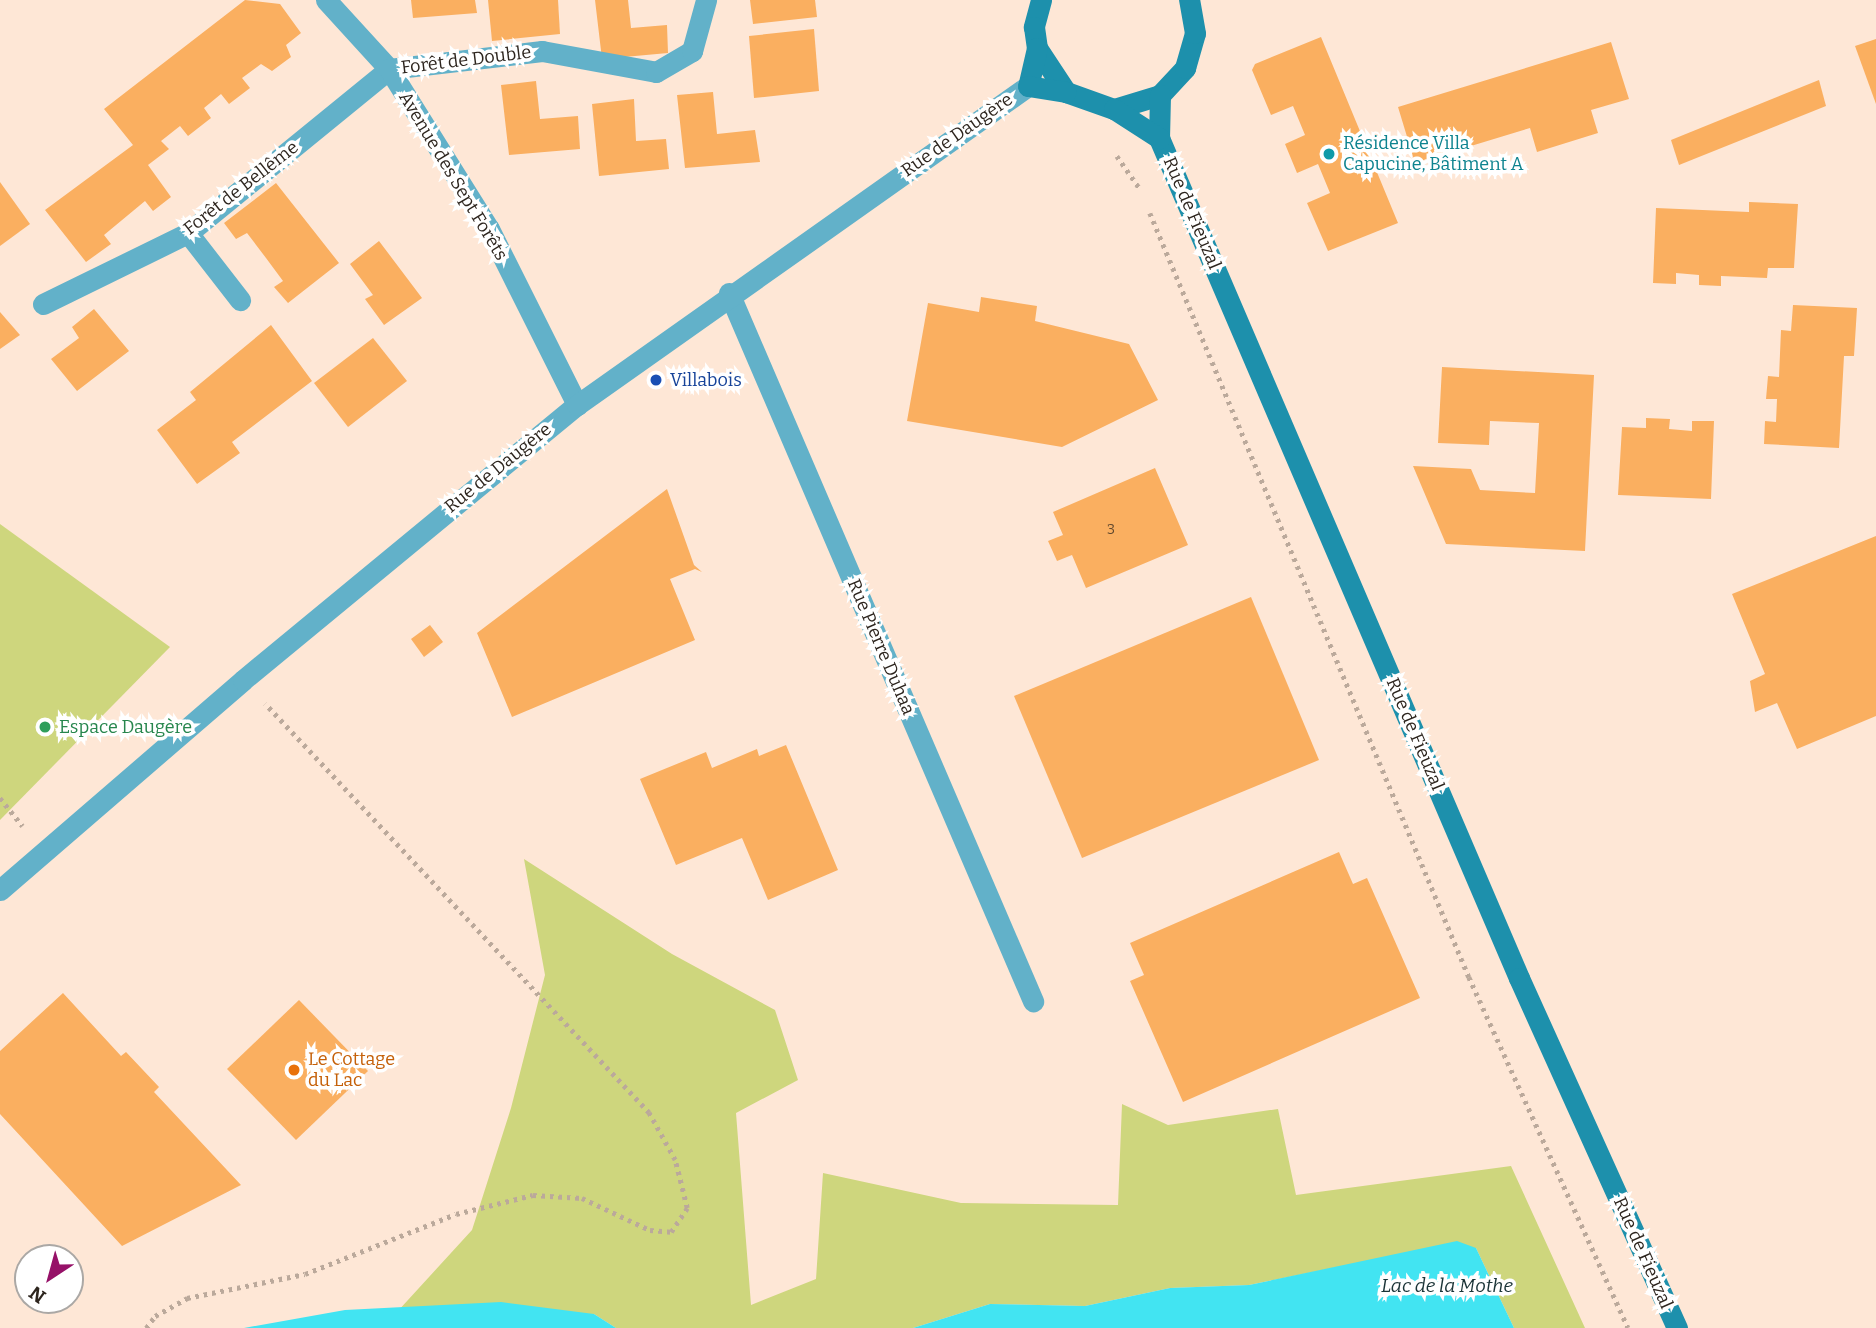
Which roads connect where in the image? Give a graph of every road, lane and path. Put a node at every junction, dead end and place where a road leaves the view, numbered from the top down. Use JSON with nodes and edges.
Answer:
{"nodes":[{"id":1,"x":326,"y":0,"type":"edge"},
{"id":2,"x":706,"y":0,"type":"edge"},
{"id":3,"x":1041,"y":0,"type":"edge"},
{"id":4,"x":1189,"y":0,"type":"edge"},
{"id":5,"x":1037,"y":48,"type":"junction"},
{"id":6,"x":389,"y":69,"type":"junction"},
{"id":7,"x":1028,"y":86,"type":"junction"},
{"id":8,"x":1066,"y":92,"type":"junction"},
{"id":9,"x":1160,"y":95,"type":"junction"},
{"id":10,"x":1114,"y":109,"type":"junction"},
{"id":11,"x":1159,"y":138,"type":"junction"},
{"id":12,"x":1105,"y":147,"type":"dead end"},
{"id":13,"x":188,"y":233,"type":"junction"},
{"id":14,"x":729,"y":293,"type":"junction"},
{"id":15,"x":240,"y":300,"type":"dead end"},
{"id":16,"x":43,"y":304,"type":"dead end"},
{"id":17,"x":577,"y":405,"type":"junction"},
{"id":18,"x":243,"y":680,"type":"junction"},
{"id":19,"x":0,"y":890,"type":"edge"},
{"id":20,"x":1033,"y":1002,"type":"dead end"},
{"id":21,"x":146,"y":1328,"type":"edge"},
{"id":22,"x":1628,"y":1328,"type":"edge"},
{"id":23,"x":1677,"y":1328,"type":"edge"}],
"edges":[{"from":1,"to":6,"type":"street","name":"Avenue des Sept Forêts"},
{"from":2,"to":6,"type":"street","name":"Forêt de Double"},
{"from":3,"to":5,"type":"street","name":"Rue de Daugère"},
{"from":4,"to":9,"type":"street"},
{"from":5,"to":7,"type":"street","name":"Rue de Daugère"},
{"from":5,"to":8,"type":"street"},
{"from":6,"to":13,"type":"street","name":"Forêt de Bellême"},
{"from":6,"to":17,"type":"street","name":"Avenue des Sept Forêts"},
{"from":7,"to":8,"type":"street","name":"Rue de Daugère"},
{"from":7,"to":14,"type":"street","name":"Rue de Daugère"},
{"from":8,"to":10,"type":"street","name":"Rue de Daugère"},
{"from":9,"to":10,"type":"street"},
{"from":9,"to":11,"type":"street","name":"Rue de Fieuzal"},
{"from":10,"to":11,"type":"street","name":"Rue de Fieuzal"},
{"from":11,"to":23,"type":"street","name":"Rue de Fieuzal"},
{"from":12,"to":22,"type":"path"},
{"from":13,"to":15,"type":"street"},
{"from":13,"to":16,"type":"street","name":"Forêt de Bellême"},
{"from":14,"to":17,"type":"street","name":"Rue de Daugère"},
{"from":14,"to":20,"type":"street","name":"Rue Pierre Duhaa"},
{"from":17,"to":18,"type":"street","name":"Rue de Daugère"},
{"from":18,"to":19,"type":"street","name":"Rue de Daugère"},
{"from":18,"to":21,"type":"path"}]}
